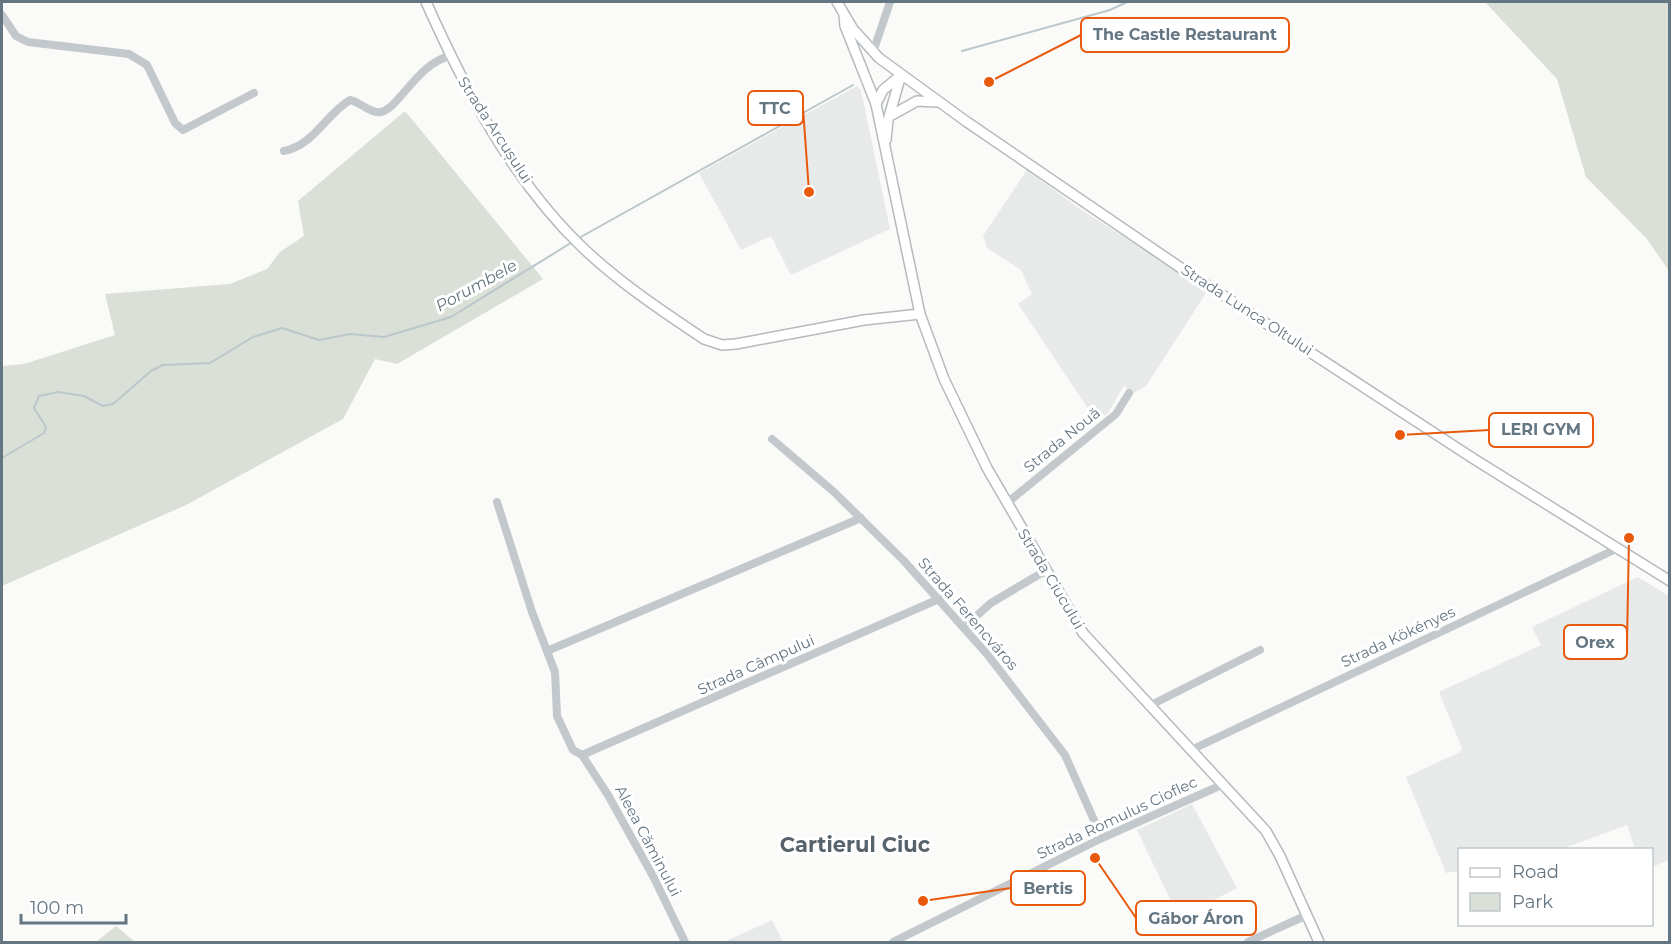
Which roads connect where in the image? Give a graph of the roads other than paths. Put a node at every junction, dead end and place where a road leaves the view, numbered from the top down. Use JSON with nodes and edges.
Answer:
{"nodes":[{"id":1,"x":426,"y":2,"type":"edge"},
{"id":2,"x":837,"y":2,"type":"edge"},
{"id":3,"x":890,"y":2,"type":"edge"},
{"id":4,"x":2,"y":15,"type":"edge"},
{"id":5,"x":844,"y":15,"type":"junction"},
{"id":6,"x":873,"y":52,"type":"junction"},
{"id":7,"x":450,"y":56,"type":"junction"},
{"id":8,"x":901,"y":75,"type":"junction"},
{"id":9,"x":254,"y":93,"type":"dead end"},
{"id":10,"x":939,"y":102,"type":"junction"},
{"id":11,"x":876,"y":104,"type":"junction"},
{"id":12,"x":890,"y":116,"type":"junction"},
{"id":13,"x":284,"y":151,"type":"dead end"},
{"id":14,"x":886,"y":158,"type":"junction"},
{"id":15,"x":920,"y":314,"type":"junction"},
{"id":16,"x":1129,"y":393,"type":"dead end"},
{"id":17,"x":772,"y":439,"type":"dead end"},
{"id":18,"x":496,"y":502,"type":"dead end"},
{"id":19,"x":1007,"y":503,"type":"junction"},
{"id":20,"x":861,"y":518,"type":"junction"},
{"id":21,"x":1616,"y":549,"type":"junction"},
{"id":22,"x":1045,"y":571,"type":"junction"},
{"id":23,"x":1670,"y":581,"type":"edge"},
{"id":24,"x":939,"y":599,"type":"junction"},
{"id":25,"x":964,"y":627,"type":"junction"},
{"id":26,"x":1260,"y":650,"type":"dead end"},
{"id":27,"x":547,"y":651,"type":"junction"},
{"id":28,"x":1149,"y":706,"type":"junction"},
{"id":29,"x":1191,"y":750,"type":"junction"},
{"id":30,"x":582,"y":755,"type":"junction"},
{"id":31,"x":1224,"y":784,"type":"junction"},
{"id":32,"x":1102,"y":838,"type":"junction"},
{"id":33,"x":1307,"y":915,"type":"junction"},
{"id":34,"x":685,"y":942,"type":"edge"},
{"id":35,"x":894,"y":942,"type":"edge"},
{"id":36,"x":1248,"y":942,"type":"edge"},
{"id":37,"x":1319,"y":942,"type":"edge"}],
"edges":[{"from":1,"to":7,"type":"main road","name":"Strada Arcușului"},
{"from":2,"to":5,"type":"main road"},
{"from":3,"to":6,"type":"street"},
{"from":4,"to":9,"type":"street"},
{"from":5,"to":6,"type":"main road","name":"Strada Lunca Oltului"},
{"from":5,"to":11,"type":"main road"},
{"from":6,"to":8,"type":"main road","name":"Strada Lunca Oltului"},
{"from":7,"to":13,"type":"street"},
{"from":7,"to":15,"type":"main road","name":"Strada Arcușului"},
{"from":8,"to":10,"type":"main road","name":"Strada Lunca Oltului"},
{"from":8,"to":11,"type":"main road"},
{"from":8,"to":12,"type":"main road"},
{"from":10,"to":12,"type":"main road"},
{"from":10,"to":21,"type":"main road","name":"Strada Lunca Oltului"},
{"from":11,"to":14,"type":"main road"},
{"from":12,"to":14,"type":"main road"},
{"from":14,"to":15,"type":"main road","name":"Strada Ciucului"},
{"from":15,"to":19,"type":"main road","name":"Strada Ciucului"},
{"from":16,"to":19,"type":"street","name":"Strada Nouă"},
{"from":17,"to":20,"type":"street","name":"Strada Ferencváros"},
{"from":18,"to":27,"type":"street","name":"Aleea Căminului"},
{"from":19,"to":22,"type":"main road","name":"Strada Ciucului"},
{"from":20,"to":24,"type":"street","name":"Strada Ferencváros"},
{"from":20,"to":27,"type":"street"},
{"from":21,"to":23,"type":"main road","name":"Strada Lunca Oltului"},
{"from":21,"to":29,"type":"street","name":"Strada Kökényes"},
{"from":22,"to":25,"type":"street"},
{"from":22,"to":28,"type":"main road","name":"Strada Ciucului"},
{"from":24,"to":25,"type":"street","name":"Strada Ferencváros"},
{"from":24,"to":30,"type":"street","name":"Strada Câmpului"},
{"from":25,"to":32,"type":"street","name":"Strada Ferencváros"},
{"from":26,"to":28,"type":"street"},
{"from":27,"to":30,"type":"street","name":"Aleea Căminului"},
{"from":28,"to":29,"type":"main road","name":"Strada Ciucului"},
{"from":29,"to":31,"type":"main road","name":"Strada Ciucului"},
{"from":30,"to":34,"type":"street","name":"Aleea Căminului"},
{"from":31,"to":32,"type":"street","name":"Strada Romulus Cioflec"},
{"from":31,"to":33,"type":"main road","name":"Strada Ciucului"},
{"from":32,"to":35,"type":"street","name":"Strada Romulus Cioflec"},
{"from":33,"to":36,"type":"street"},
{"from":33,"to":37,"type":"main road","name":"Strada Ciucului"}]}
